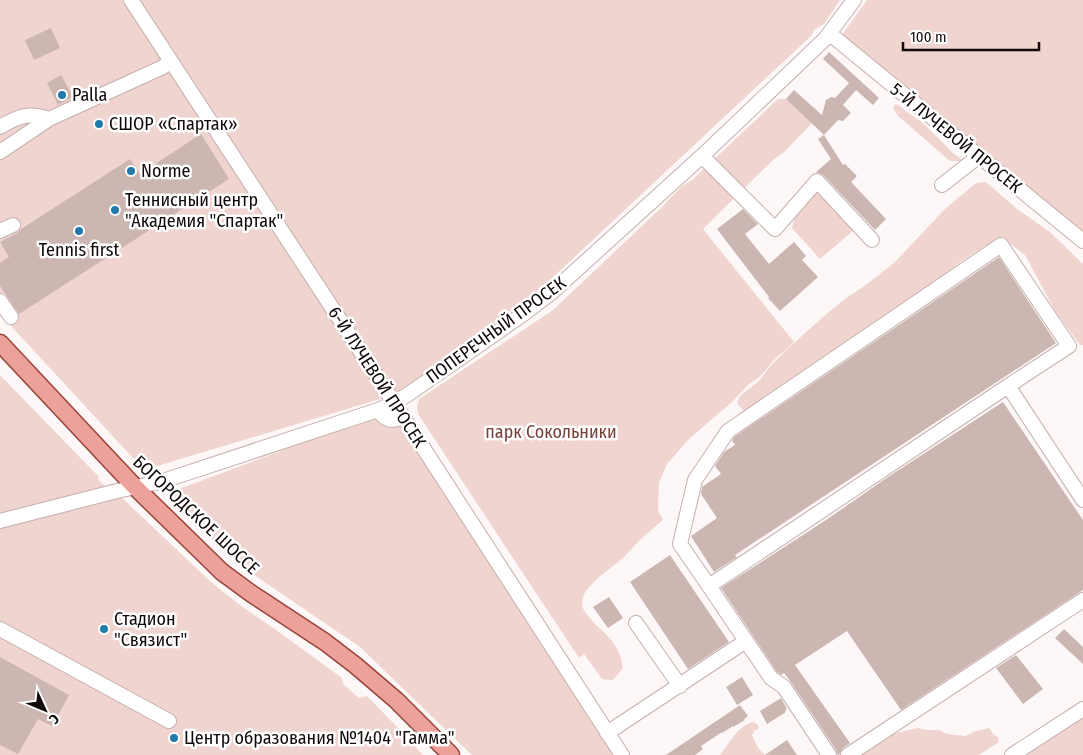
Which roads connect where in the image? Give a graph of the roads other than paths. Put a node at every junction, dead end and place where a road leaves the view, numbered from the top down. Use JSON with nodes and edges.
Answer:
{"nodes":[{"id":1,"x":131,"y":0,"type":"edge"},
{"id":2,"x":854,"y":0,"type":"edge"},
{"id":3,"x":830,"y":34,"type":"junction"},
{"id":4,"x":171,"y":61,"type":"junction"},
{"id":5,"x":49,"y":119,"type":"junction"},
{"id":6,"x":0,"y":128,"type":"edge"},
{"id":7,"x":6,"y":148,"type":"edge"},
{"id":8,"x":702,"y":156,"type":"junction"},
{"id":9,"x":979,"y":156,"type":"junction"},
{"id":10,"x":942,"y":185,"type":"dead end"},
{"id":11,"x":872,"y":240,"type":"dead end"},
{"id":12,"x":1083,"y":241,"type":"edge"},
{"id":13,"x":0,"y":301,"type":"edge"},
{"id":14,"x":11,"y":317,"type":"dead end"},
{"id":15,"x":0,"y":344,"type":"edge"},
{"id":16,"x":1008,"y":386,"type":"junction"},
{"id":17,"x":394,"y":403,"type":"junction"},
{"id":18,"x":378,"y":410,"type":"junction"},
{"id":19,"x":403,"y":416,"type":"junction"},
{"id":20,"x":134,"y":487,"type":"junction"},
{"id":21,"x":1083,"y":500,"type":"edge"},
{"id":22,"x":0,"y":521,"type":"edge"},
{"id":23,"x":709,"y":586,"type":"junction"},
{"id":24,"x":1083,"y":600,"type":"edge"},
{"id":25,"x":636,"y":623,"type":"dead end"},
{"id":26,"x":0,"y":628,"type":"edge"},
{"id":27,"x":746,"y":641,"type":"junction"},
{"id":28,"x":680,"y":686,"type":"junction"},
{"id":29,"x":1083,"y":709,"type":"edge"},
{"id":30,"x":169,"y":722,"type":"dead end"},
{"id":31,"x":607,"y":733,"type":"junction"},
{"id":32,"x":451,"y":755,"type":"edge"},
{"id":33,"x":622,"y":755,"type":"edge"},
{"id":34,"x":829,"y":755,"type":"edge"},
{"id":35,"x":848,"y":755,"type":"edge"},
{"id":36,"x":1012,"y":755,"type":"edge"}],
"edges":[{"from":1,"to":4,"type":"street","name":"6-Й ЛУЧЕВОЙ ПРОСЕК"},
{"from":2,"to":3,"type":"street","name":"ПОПЕРЕЧНЫЙ ПРОСЕК"},
{"from":3,"to":8,"type":"street","name":"ПОПЕРЕЧНЫЙ ПРОСЕК"},
{"from":3,"to":9,"type":"street","name":"5-Й ЛУЧЕВОЙ ПРОСЕК"},
{"from":4,"to":5,"type":"street"},
{"from":4,"to":17,"type":"street","name":"6-Й ЛУЧЕВОЙ ПРОСЕК"},
{"from":5,"to":6,"type":"street"},
{"from":5,"to":7,"type":"street"},
{"from":6,"to":7,"type":"street"},
{"from":8,"to":11,"type":"street"},
{"from":8,"to":17,"type":"street","name":"ПОПЕРЕЧНЫЙ ПРОСЕК"},
{"from":9,"to":10,"type":"street"},
{"from":9,"to":12,"type":"street","name":"5-Й ЛУЧЕВОЙ ПРОСЕК"},
{"from":13,"to":14,"type":"street"},
{"from":15,"to":20,"type":"main road","name":"БОГОРОДСКОЕ ШОССЕ"},
{"from":16,"to":21,"type":"street"},
{"from":16,"to":23,"type":"street"},
{"from":16,"to":23,"type":"street"},
{"from":17,"to":18,"type":"street","name":"ПОПЕРЕЧНЫЙ ПРОСЕК"},
{"from":17,"to":19,"type":"street","name":"6-Й ЛУЧЕВОЙ ПРОСЕК"},
{"from":18,"to":19,"type":"street"},
{"from":18,"to":20,"type":"street","name":"ПОПЕРЕЧНЫЙ ПРОСЕК"},
{"from":19,"to":31,"type":"street","name":"6-Й ЛУЧЕВОЙ ПРОСЕК"},
{"from":20,"to":22,"type":"street","name":"ПОПЕРЕЧНЫЙ ПРОСЕК"},
{"from":20,"to":32,"type":"main road","name":"БОГОРОДСКОЕ ШОССЕ"},
{"from":23,"to":27,"type":"street"},
{"from":24,"to":35,"type":"street"},
{"from":25,"to":28,"type":"street"},
{"from":26,"to":30,"type":"street"},
{"from":27,"to":28,"type":"street"},
{"from":27,"to":34,"type":"street"},
{"from":28,"to":31,"type":"street"},
{"from":29,"to":36,"type":"street"},
{"from":31,"to":33,"type":"street","name":"6-Й ЛУЧЕВОЙ ПРОСЕК"}]}
